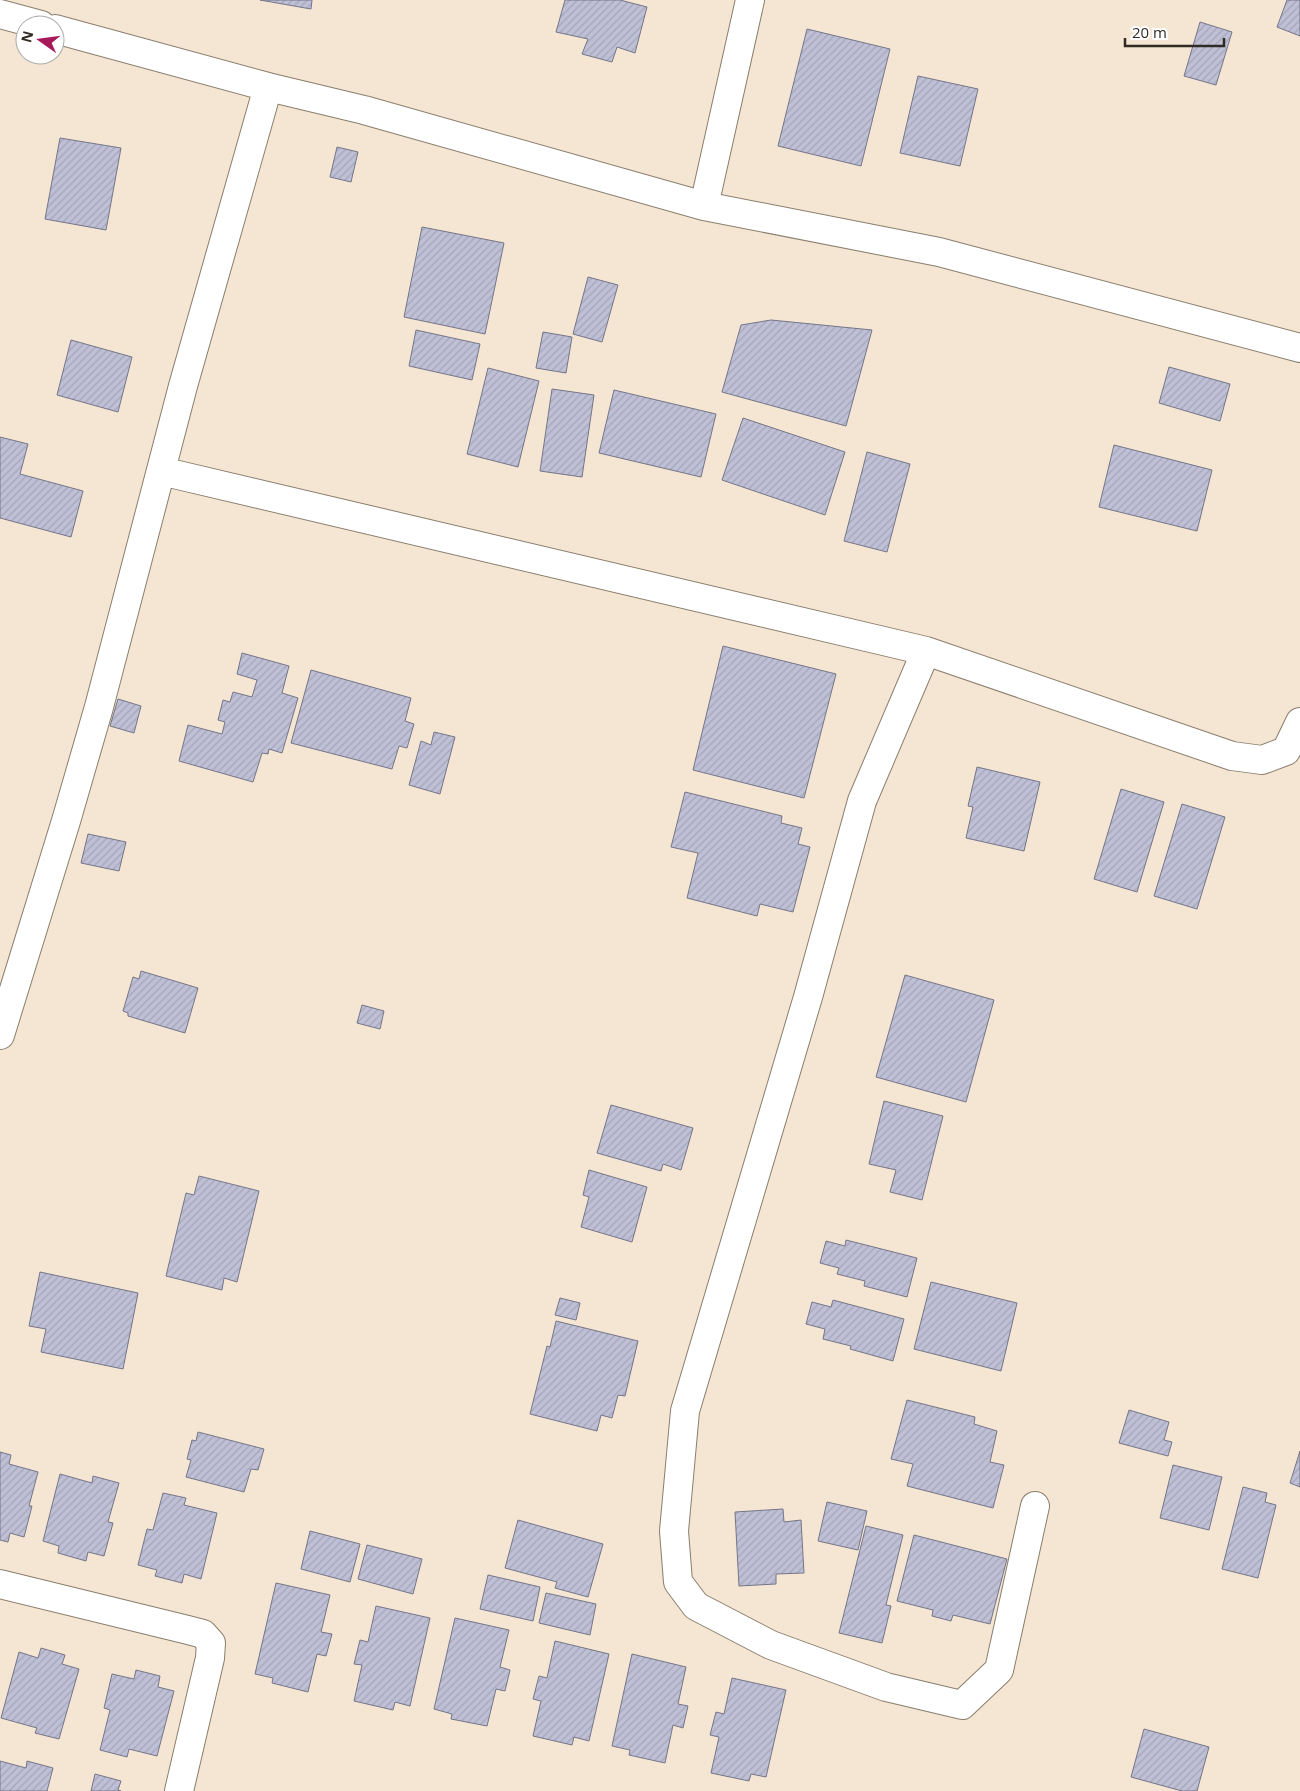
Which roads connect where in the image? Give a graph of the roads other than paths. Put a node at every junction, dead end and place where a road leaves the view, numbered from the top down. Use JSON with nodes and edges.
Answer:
{"nodes":[{"id":1,"x":750,"y":0,"type":"edge"},
{"id":2,"x":0,"y":14,"type":"edge"},
{"id":3,"x":15,"y":18,"type":"edge"},
{"id":4,"x":65,"y":32,"type":"edge"},
{"id":5,"x":268,"y":87,"type":"junction"},
{"id":6,"x":704,"y":206,"type":"junction"},
{"id":7,"x":1300,"y":348,"type":"edge"},
{"id":8,"x":160,"y":471,"type":"junction"},
{"id":9,"x":926,"y":651,"type":"junction"},
{"id":10,"x":1300,"y":722,"type":"edge"},
{"id":11,"x":0,"y":1035,"type":"edge"},
{"id":12,"x":1035,"y":1506,"type":"dead end"},
{"id":13,"x":0,"y":1584,"type":"edge"},
{"id":14,"x":179,"y":1791,"type":"edge"}],
"edges":[{"from":1,"to":6,"type":"street"},
{"from":2,"to":3,"type":"street"},
{"from":4,"to":5,"type":"street"},
{"from":5,"to":6,"type":"street"},
{"from":5,"to":8,"type":"street"},
{"from":6,"to":7,"type":"street"},
{"from":8,"to":9,"type":"street"},
{"from":8,"to":11,"type":"street"},
{"from":9,"to":10,"type":"street"},
{"from":9,"to":12,"type":"street"},
{"from":13,"to":14,"type":"street"}]}
